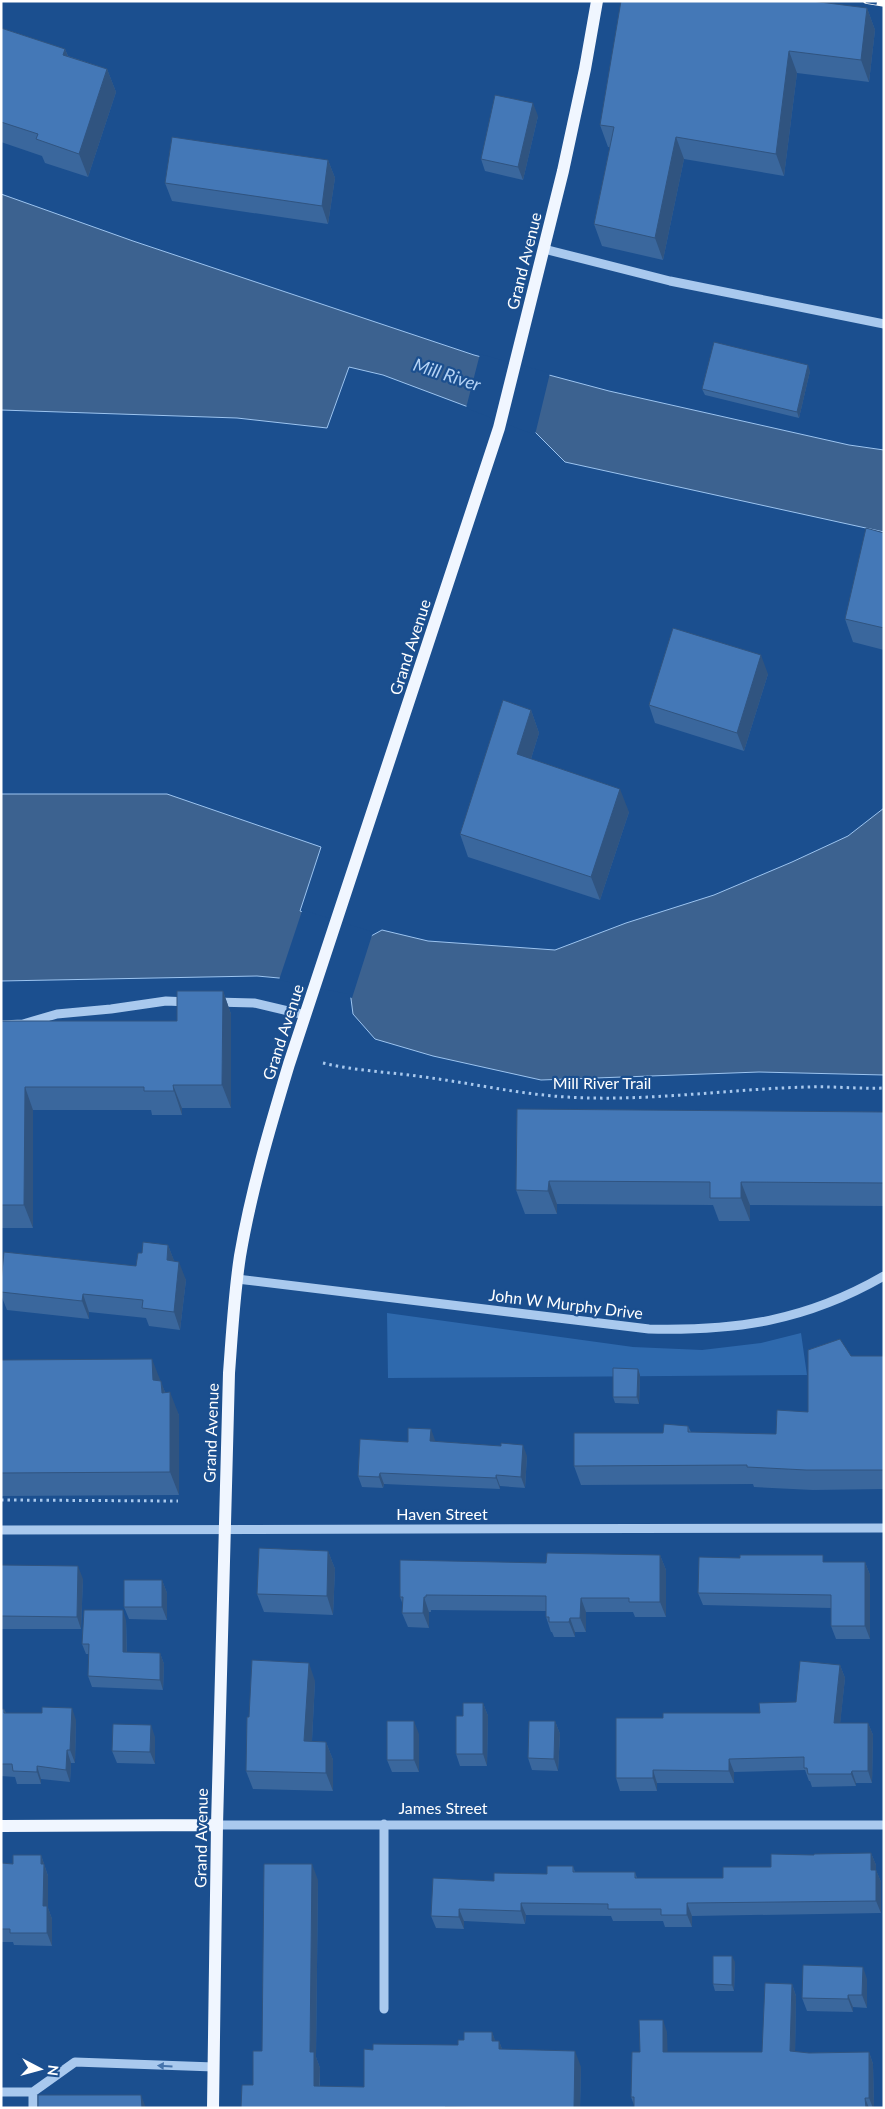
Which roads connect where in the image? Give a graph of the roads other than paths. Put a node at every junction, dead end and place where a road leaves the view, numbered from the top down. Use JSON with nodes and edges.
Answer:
{"nodes":[{"id":1,"x":597,"y":1,"type":"edge"},
{"id":2,"x":544,"y":249,"type":"junction"},
{"id":3,"x":884,"y":324,"type":"edge"},
{"id":4,"x":305,"y":1016,"type":"junction"},
{"id":5,"x":1,"y":1025,"type":"edge"},
{"id":6,"x":884,"y":1276,"type":"edge"},
{"id":7,"x":237,"y":1279,"type":"junction"},
{"id":8,"x":884,"y":1528,"type":"edge"},
{"id":9,"x":1,"y":1530,"type":"edge"},
{"id":10,"x":224,"y":1530,"type":"junction"},
{"id":11,"x":384,"y":1824,"type":"junction"},
{"id":12,"x":217,"y":1825,"type":"junction"},
{"id":13,"x":884,"y":1825,"type":"edge"},
{"id":14,"x":1,"y":1826,"type":"edge"},
{"id":15,"x":384,"y":2009,"type":"dead end"},
{"id":16,"x":214,"y":2067,"type":"junction"},
{"id":17,"x":1,"y":2092,"type":"edge"},
{"id":18,"x":33,"y":2092,"type":"junction"},
{"id":19,"x":33,"y":2108,"type":"edge"},
{"id":20,"x":214,"y":2108,"type":"edge"}],
"edges":[{"from":1,"to":2,"type":"main road","name":"Grand Avenue"},
{"from":2,"to":3,"type":"street"},
{"from":2,"to":4,"type":"main road","name":"Grand Avenue"},
{"from":4,"to":5,"type":"street"},
{"from":4,"to":7,"type":"main road","name":"Grand Avenue"},
{"from":6,"to":7,"type":"street","name":"John W Murphy Drive"},
{"from":7,"to":10,"type":"main road","name":"Grand Avenue"},
{"from":8,"to":10,"type":"street","name":"Haven Street"},
{"from":9,"to":10,"type":"street","name":"Haven Street"},
{"from":10,"to":12,"type":"main road","name":"Grand Avenue"},
{"from":11,"to":12,"type":"street","name":"James Street"},
{"from":11,"to":13,"type":"street","name":"James Street"},
{"from":11,"to":15,"type":"street"},
{"from":12,"to":14,"type":"main road","name":"James Street"},
{"from":12,"to":16,"type":"main road","name":"Grand Avenue"},
{"from":16,"to":18,"type":"street","one_way":true},
{"from":16,"to":20,"type":"main road","name":"Grand Avenue"},
{"from":17,"to":18,"type":"street"},
{"from":18,"to":19,"type":"street"}]}
